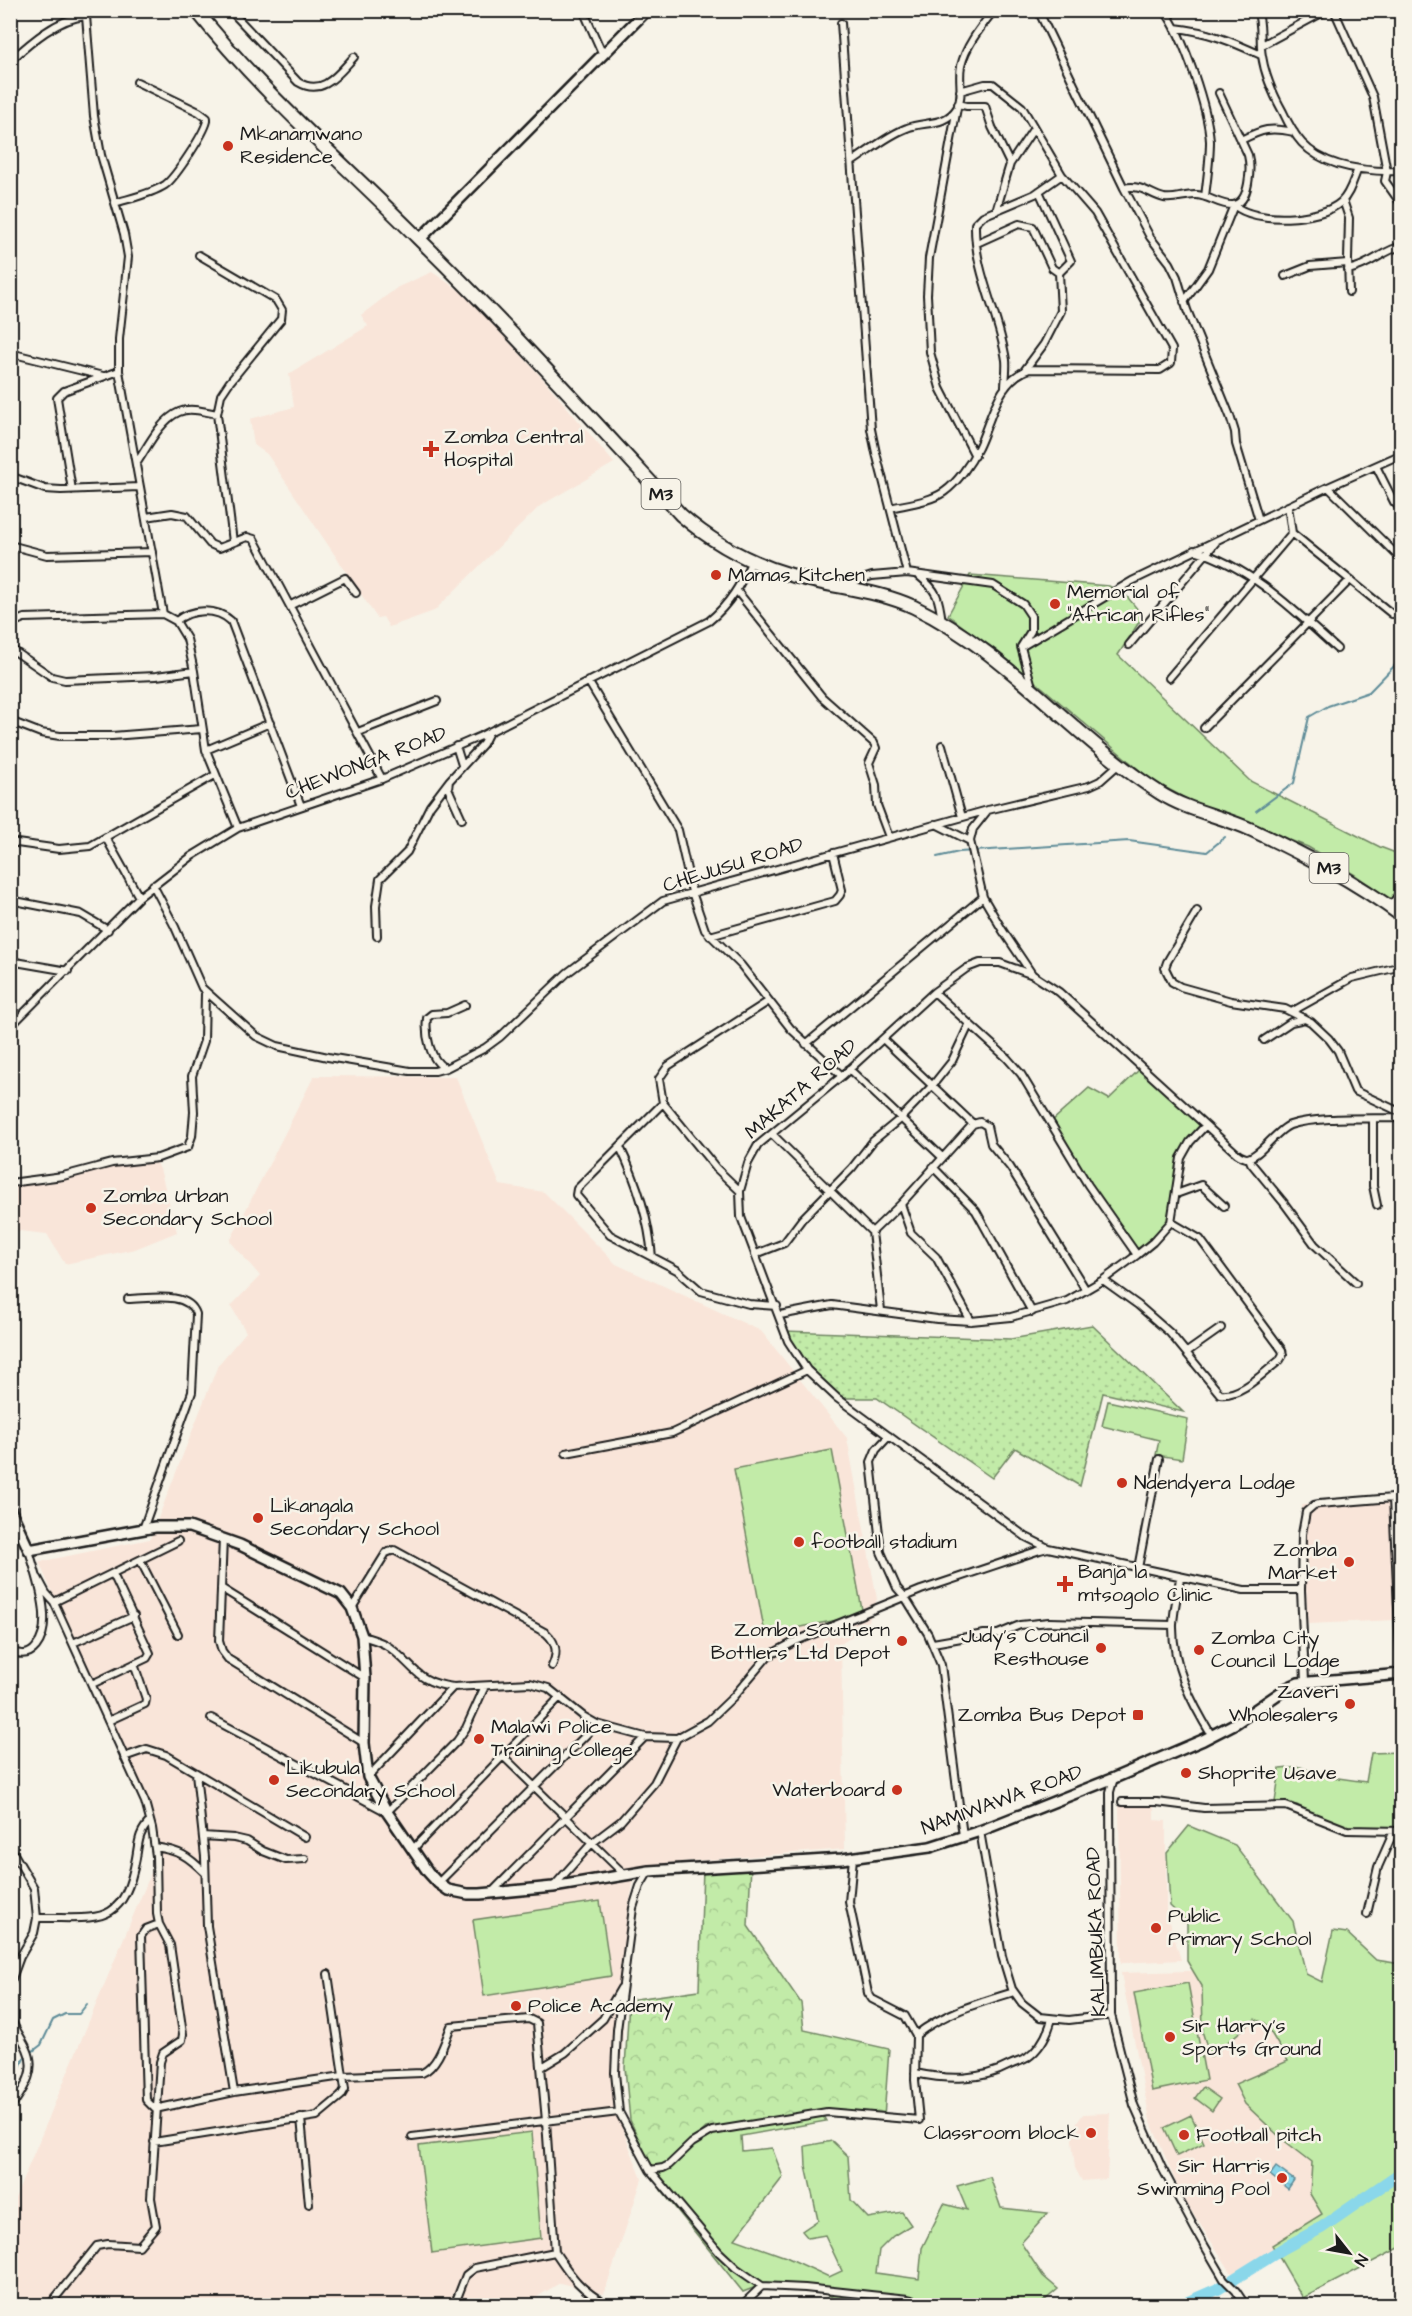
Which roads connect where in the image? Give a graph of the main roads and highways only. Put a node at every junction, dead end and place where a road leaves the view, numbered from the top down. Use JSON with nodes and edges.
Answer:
{"nodes":[{"id":1,"x":196,"y":10,"type":"edge"},
{"id":2,"x":1401,"y":916,"type":"edge"}],
"edges":[{"from":1,"to":2,"type":"highway","number":"M3"}]}
